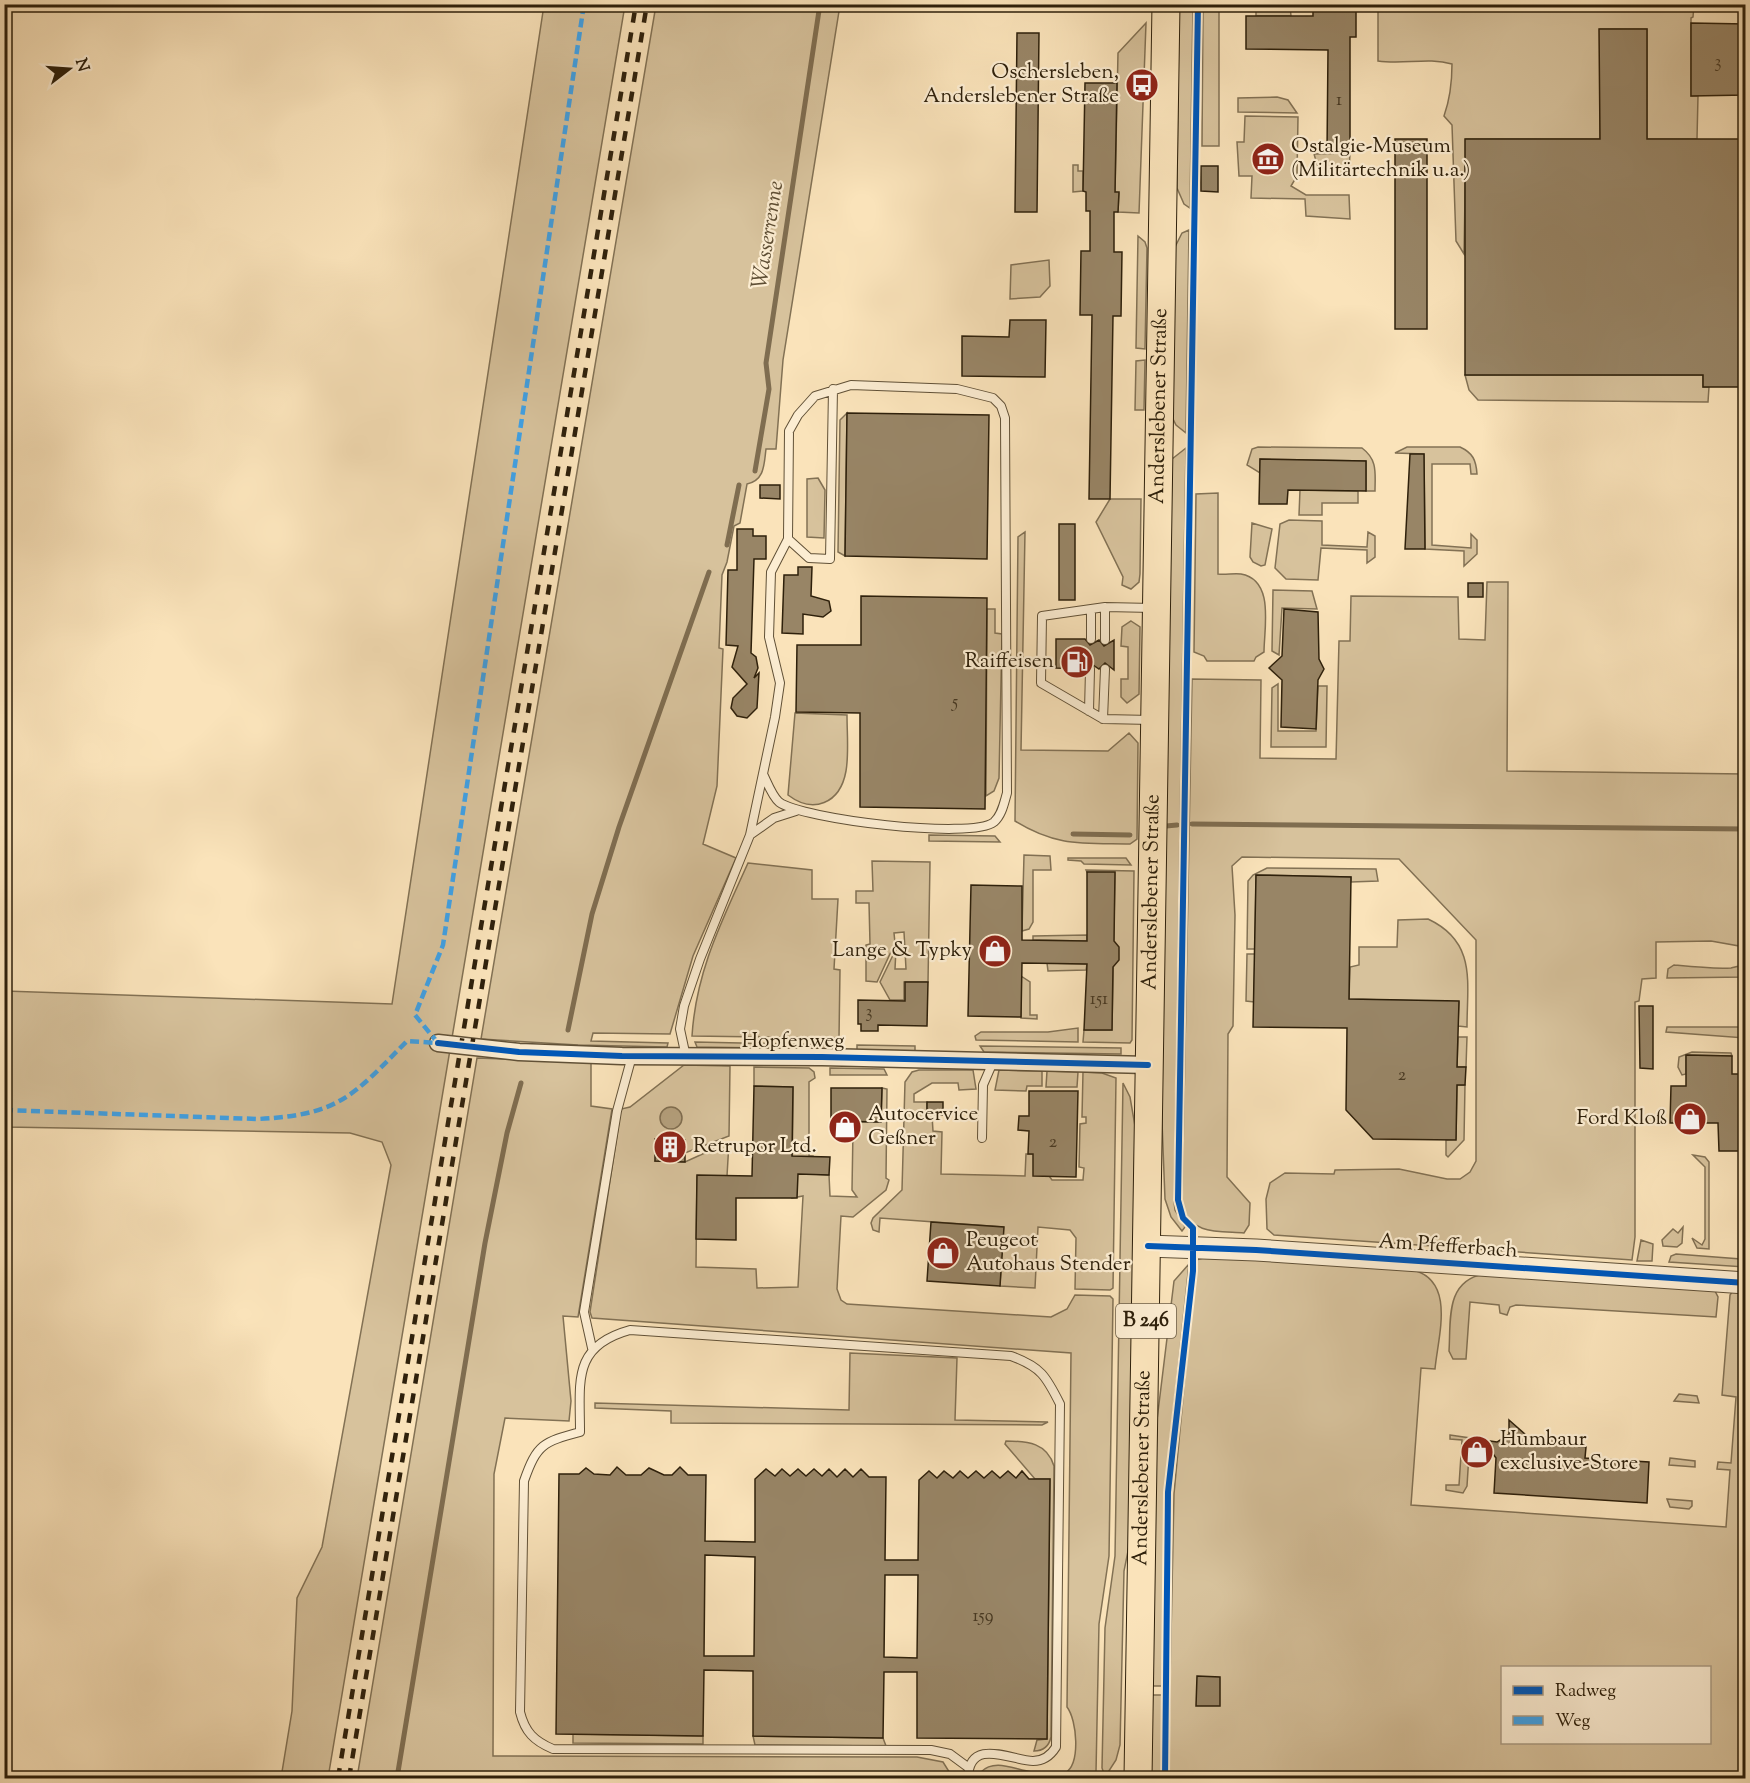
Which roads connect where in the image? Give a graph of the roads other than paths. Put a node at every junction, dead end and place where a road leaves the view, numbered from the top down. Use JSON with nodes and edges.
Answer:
{"nodes":[{"id":1,"x":1166,"y":4,"type":"edge"},
{"id":2,"x":833,"y":390,"type":"junction"},
{"id":3,"x":788,"y":539,"type":"junction"},
{"id":4,"x":1105,"y":607,"type":"junction"},
{"id":5,"x":1156,"y":608,"type":"junction"},
{"id":6,"x":1091,"y":609,"type":"junction"},
{"id":7,"x":1091,"y":639,"type":"dead end"},
{"id":8,"x":1105,"y":640,"type":"dead end"},
{"id":9,"x":1090,"y":669,"type":"dead end"},
{"id":10,"x":1104,"y":669,"type":"dead end"},
{"id":11,"x":1089,"y":711,"type":"junction"},
{"id":12,"x":1103,"y":719,"type":"junction"},
{"id":13,"x":1155,"y":720,"type":"junction"},
{"id":14,"x":763,"y":774,"type":"junction"},
{"id":15,"x":796,"y":811,"type":"junction"},
{"id":16,"x":750,"y":835,"type":"junction"},
{"id":17,"x":438,"y":1043,"type":"dead end"},
{"id":18,"x":632,"y":1056,"type":"junction"},
{"id":19,"x":686,"y":1057,"type":"junction"},
{"id":20,"x":993,"y":1062,"type":"junction"},
{"id":21,"x":1148,"y":1065,"type":"junction"},
{"id":22,"x":982,"y":1138,"type":"dead end"},
{"id":23,"x":1148,"y":1246,"type":"junction"},
{"id":24,"x":1746,"y":1283,"type":"edge"},
{"id":25,"x":592,"y":1347,"type":"junction"},
{"id":26,"x":969,"y":1768,"type":"junction"},
{"id":27,"x":968,"y":1779,"type":"edge"},
{"id":28,"x":1138,"y":1779,"type":"edge"}],
"edges":[{"from":1,"to":5,"type":"main road","name":"Anderslebener Straße","number":"B 246"},
{"from":2,"to":3,"type":"lane"},
{"from":2,"to":3,"type":"lane"},
{"from":2,"to":15,"type":"lane"},
{"from":3,"to":14,"type":"lane"},
{"from":4,"to":5,"type":"lane"},
{"from":4,"to":6,"type":"lane"},
{"from":4,"to":8,"type":"lane"},
{"from":5,"to":13,"type":"main road","name":"Anderslebener Straße","number":"B 246"},
{"from":6,"to":7,"type":"lane"},
{"from":6,"to":11,"type":"lane"},
{"from":9,"to":11,"type":"lane"},
{"from":10,"to":12,"type":"lane"},
{"from":11,"to":12,"type":"lane"},
{"from":12,"to":13,"type":"lane"},
{"from":13,"to":21,"type":"main road","name":"Anderslebener Straße","number":"B 246"},
{"from":14,"to":15,"type":"lane"},
{"from":14,"to":16,"type":"lane"},
{"from":15,"to":16,"type":"lane"},
{"from":16,"to":19,"type":"lane"},
{"from":17,"to":18,"type":"street","name":"Hopfenweg"},
{"from":18,"to":19,"type":"street","name":"Hopfenweg"},
{"from":18,"to":25,"type":"lane"},
{"from":19,"to":20,"type":"street","name":"Hopfenweg"},
{"from":20,"to":21,"type":"street","name":"Hopfenweg"},
{"from":20,"to":22,"type":"lane"},
{"from":21,"to":23,"type":"main road","name":"Anderslebener Straße","number":"B 246"},
{"from":23,"to":24,"type":"street","name":"Am Pfefferbach"},
{"from":23,"to":28,"type":"main road","name":"Anderslebener Straße","number":"B 246"},
{"from":25,"to":26,"type":"lane"},
{"from":25,"to":26,"type":"lane"},
{"from":26,"to":27,"type":"lane"}]}
